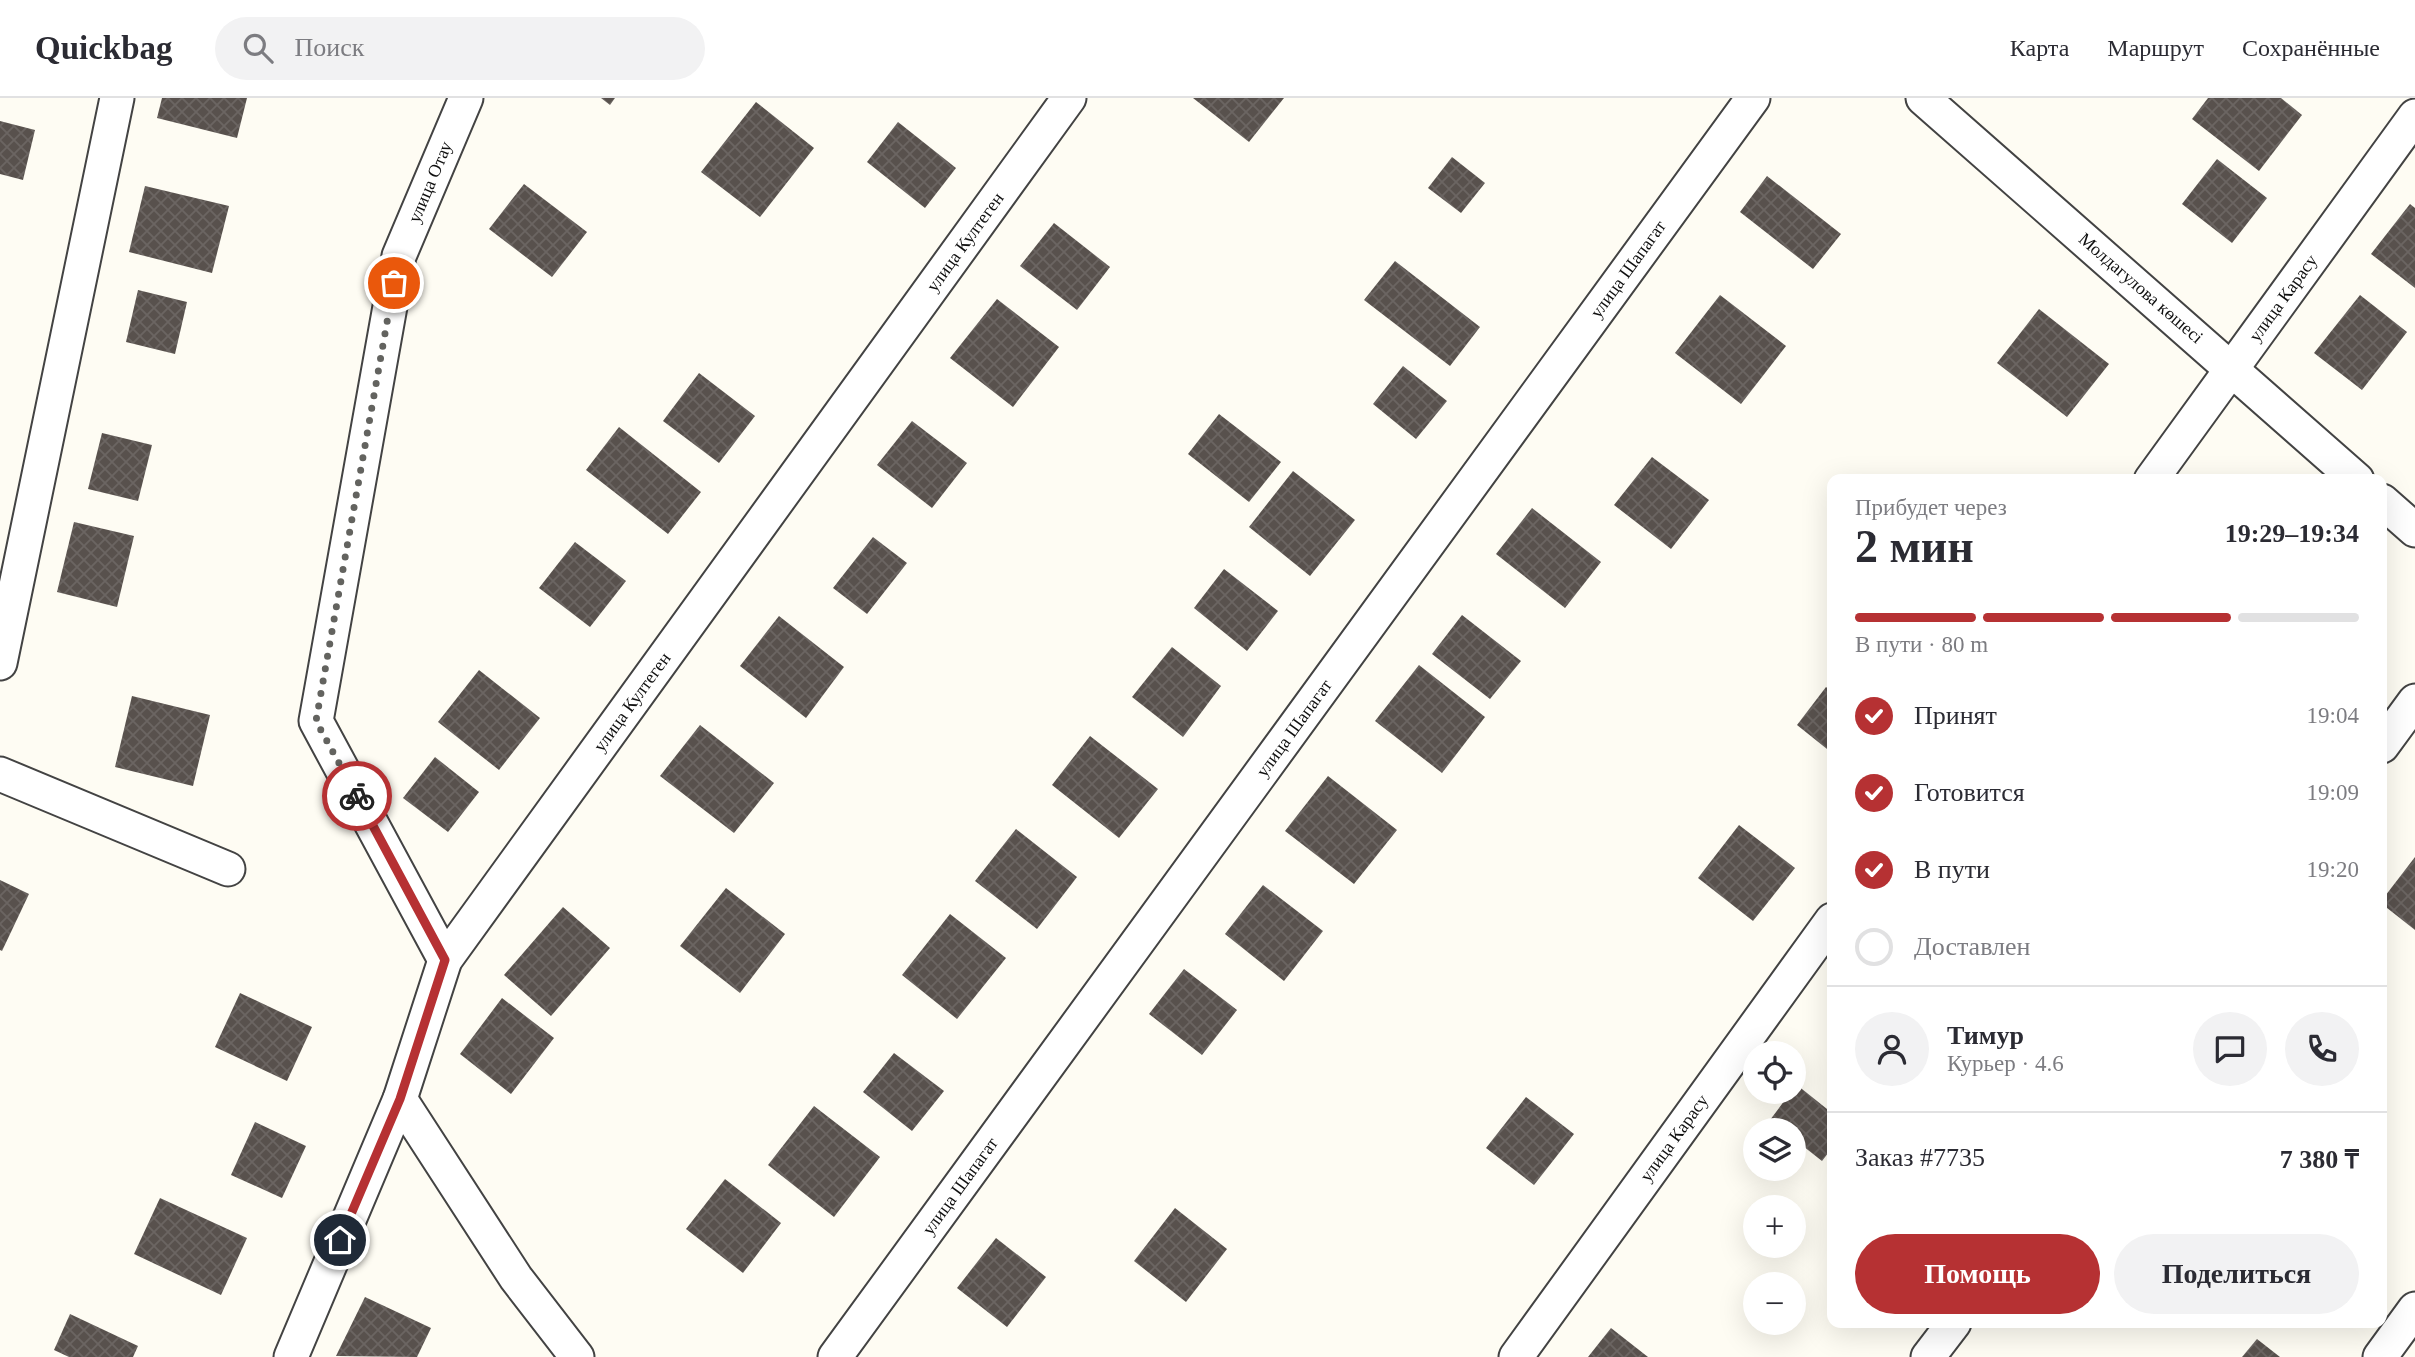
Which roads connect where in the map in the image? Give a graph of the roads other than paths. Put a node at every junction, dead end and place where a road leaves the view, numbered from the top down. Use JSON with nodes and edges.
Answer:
{"nodes":[{"id":1,"x":117,"y":98,"type":"edge"},
{"id":2,"x":466,"y":98,"type":"edge"},
{"id":3,"x":1069,"y":98,"type":"edge"},
{"id":4,"x":1753,"y":98,"type":"edge"},
{"id":5,"x":1923,"y":98,"type":"edge"},
{"id":6,"x":2415,"y":116,"type":"edge"},
{"id":7,"x":2231,"y":368,"type":"junction"},
{"id":8,"x":2155,"y":474,"type":"edge"},
{"id":9,"x":2350,"y":474,"type":"edge"},
{"id":10,"x":2387,"y":505,"type":"edge"},
{"id":11,"x":2415,"y":530,"type":"edge"},
{"id":12,"x":0,"y":663,"type":"edge"},
{"id":13,"x":2415,"y":701,"type":"edge"},
{"id":14,"x":2387,"y":739,"type":"edge"},
{"id":15,"x":0,"y":774,"type":"edge"},
{"id":16,"x":228,"y":869,"type":"dead end"},
{"id":17,"x":1827,"y":926,"type":"edge"},
{"id":18,"x":445,"y":960,"type":"junction"},
{"id":19,"x":400,"y":1099,"type":"junction"},
{"id":20,"x":2415,"y":1309,"type":"edge"},
{"id":21,"x":1950,"y":1328,"type":"edge"},
{"id":22,"x":290,"y":1357,"type":"edge"},
{"id":23,"x":577,"y":1357,"type":"edge"},
{"id":24,"x":835,"y":1357,"type":"edge"},
{"id":25,"x":1516,"y":1357,"type":"edge"},
{"id":26,"x":1928,"y":1357,"type":"edge"},
{"id":27,"x":2380,"y":1357,"type":"edge"}],
"edges":[{"from":1,"to":12,"type":"street"},
{"from":2,"to":18,"type":"street","name":"улица Отау"},
{"from":3,"to":18,"type":"street","name":"улица Култеген"},
{"from":4,"to":24,"type":"street","name":"улица Шапагат"},
{"from":5,"to":7,"type":"street","name":"Молдагулова көшесі"},
{"from":6,"to":7,"type":"street","name":"улица Карасу"},
{"from":7,"to":8,"type":"street","name":"улица Карасу"},
{"from":7,"to":9,"type":"street","name":"Молдагулова көшесі"},
{"from":10,"to":11,"type":"street"},
{"from":13,"to":14,"type":"street"},
{"from":15,"to":16,"type":"street"},
{"from":17,"to":25,"type":"street","name":"улица Карасу"},
{"from":18,"to":19,"type":"street","name":"улица Култеген"},
{"from":19,"to":22,"type":"street","name":"улица Култеген"},
{"from":19,"to":23,"type":"street"},
{"from":20,"to":27,"type":"street"},
{"from":21,"to":26,"type":"street"}]}
